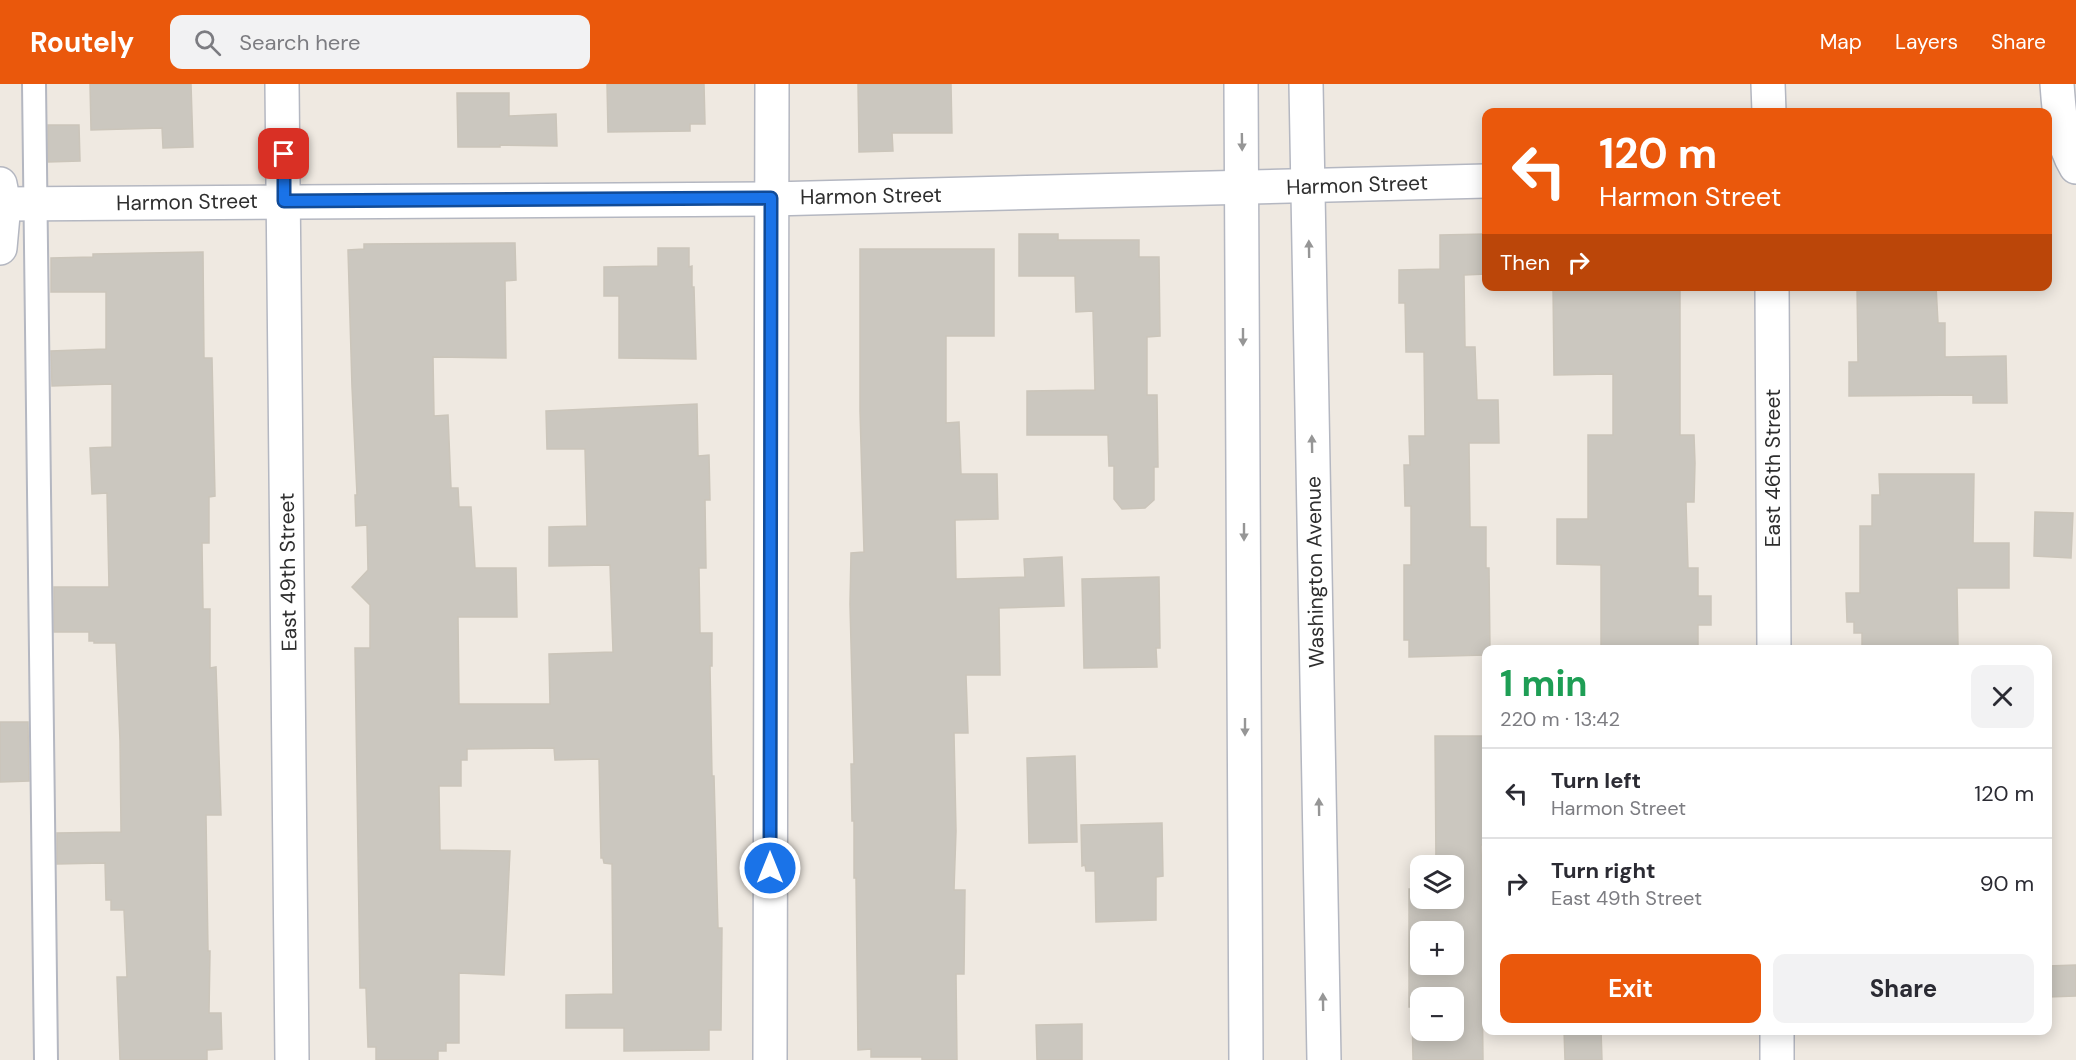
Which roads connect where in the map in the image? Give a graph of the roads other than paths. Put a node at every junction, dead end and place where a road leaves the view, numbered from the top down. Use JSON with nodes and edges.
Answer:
{"nodes":[{"id":1,"x":34,"y":84,"type":"edge"},
{"id":2,"x":282,"y":84,"type":"edge"},
{"id":3,"x":772,"y":84,"type":"edge"},
{"id":4,"x":1241,"y":84,"type":"edge"},
{"id":5,"x":1306,"y":84,"type":"edge"},
{"id":6,"x":1768,"y":84,"type":"edge"},
{"id":7,"x":2056,"y":84,"type":"edge"},
{"id":8,"x":1769,"y":108,"type":"edge"},
{"id":9,"x":2064,"y":160,"type":"edge"},
{"id":10,"x":1482,"y":181,"type":"edge"},
{"id":11,"x":1308,"y":186,"type":"junction"},
{"id":12,"x":1243,"y":188,"type":"junction"},
{"id":13,"x":13,"y":197,"type":"edge"},
{"id":14,"x":771,"y":198,"type":"junction"},
{"id":15,"x":284,"y":201,"type":"junction"},
{"id":16,"x":0,"y":248,"type":"edge"},
{"id":17,"x":1772,"y":291,"type":"edge"},
{"id":18,"x":1774,"y":645,"type":"edge"},
{"id":19,"x":1777,"y":1035,"type":"edge"},
{"id":20,"x":46,"y":1060,"type":"edge"},
{"id":21,"x":292,"y":1060,"type":"edge"},
{"id":22,"x":770,"y":1060,"type":"edge"},
{"id":23,"x":1246,"y":1060,"type":"edge"},
{"id":24,"x":1324,"y":1060,"type":"edge"},
{"id":25,"x":1777,"y":1060,"type":"edge"}],
"edges":[{"from":1,"to":13,"type":"lane"},
{"from":2,"to":15,"type":"street","name":"East 49th Street"},
{"from":3,"to":14,"type":"street"},
{"from":4,"to":12,"type":"street","one_way":true},
{"from":5,"to":11,"type":"street","name":"Washington Avenue"},
{"from":6,"to":8,"type":"street"},
{"from":7,"to":9,"type":"street"},
{"from":10,"to":11,"type":"street","name":"Harmon Street"},
{"from":11,"to":12,"type":"street","name":"Harmon Street"},
{"from":24,"to":11,"type":"street","name":"Washington Avenue","one_way":true},
{"from":12,"to":14,"type":"street","name":"Harmon Street"},
{"from":12,"to":23,"type":"street","one_way":true},
{"from":13,"to":15,"type":"street","name":"Harmon Street"},
{"from":13,"to":16,"type":"street"},
{"from":13,"to":20,"type":"lane"},
{"from":14,"to":15,"type":"street","name":"Harmon Street"},
{"from":14,"to":22,"type":"street"},
{"from":15,"to":21,"type":"street","name":"East 49th Street"},
{"from":17,"to":18,"type":"street","name":"East 46th Street"},
{"from":19,"to":25,"type":"street"}]}
